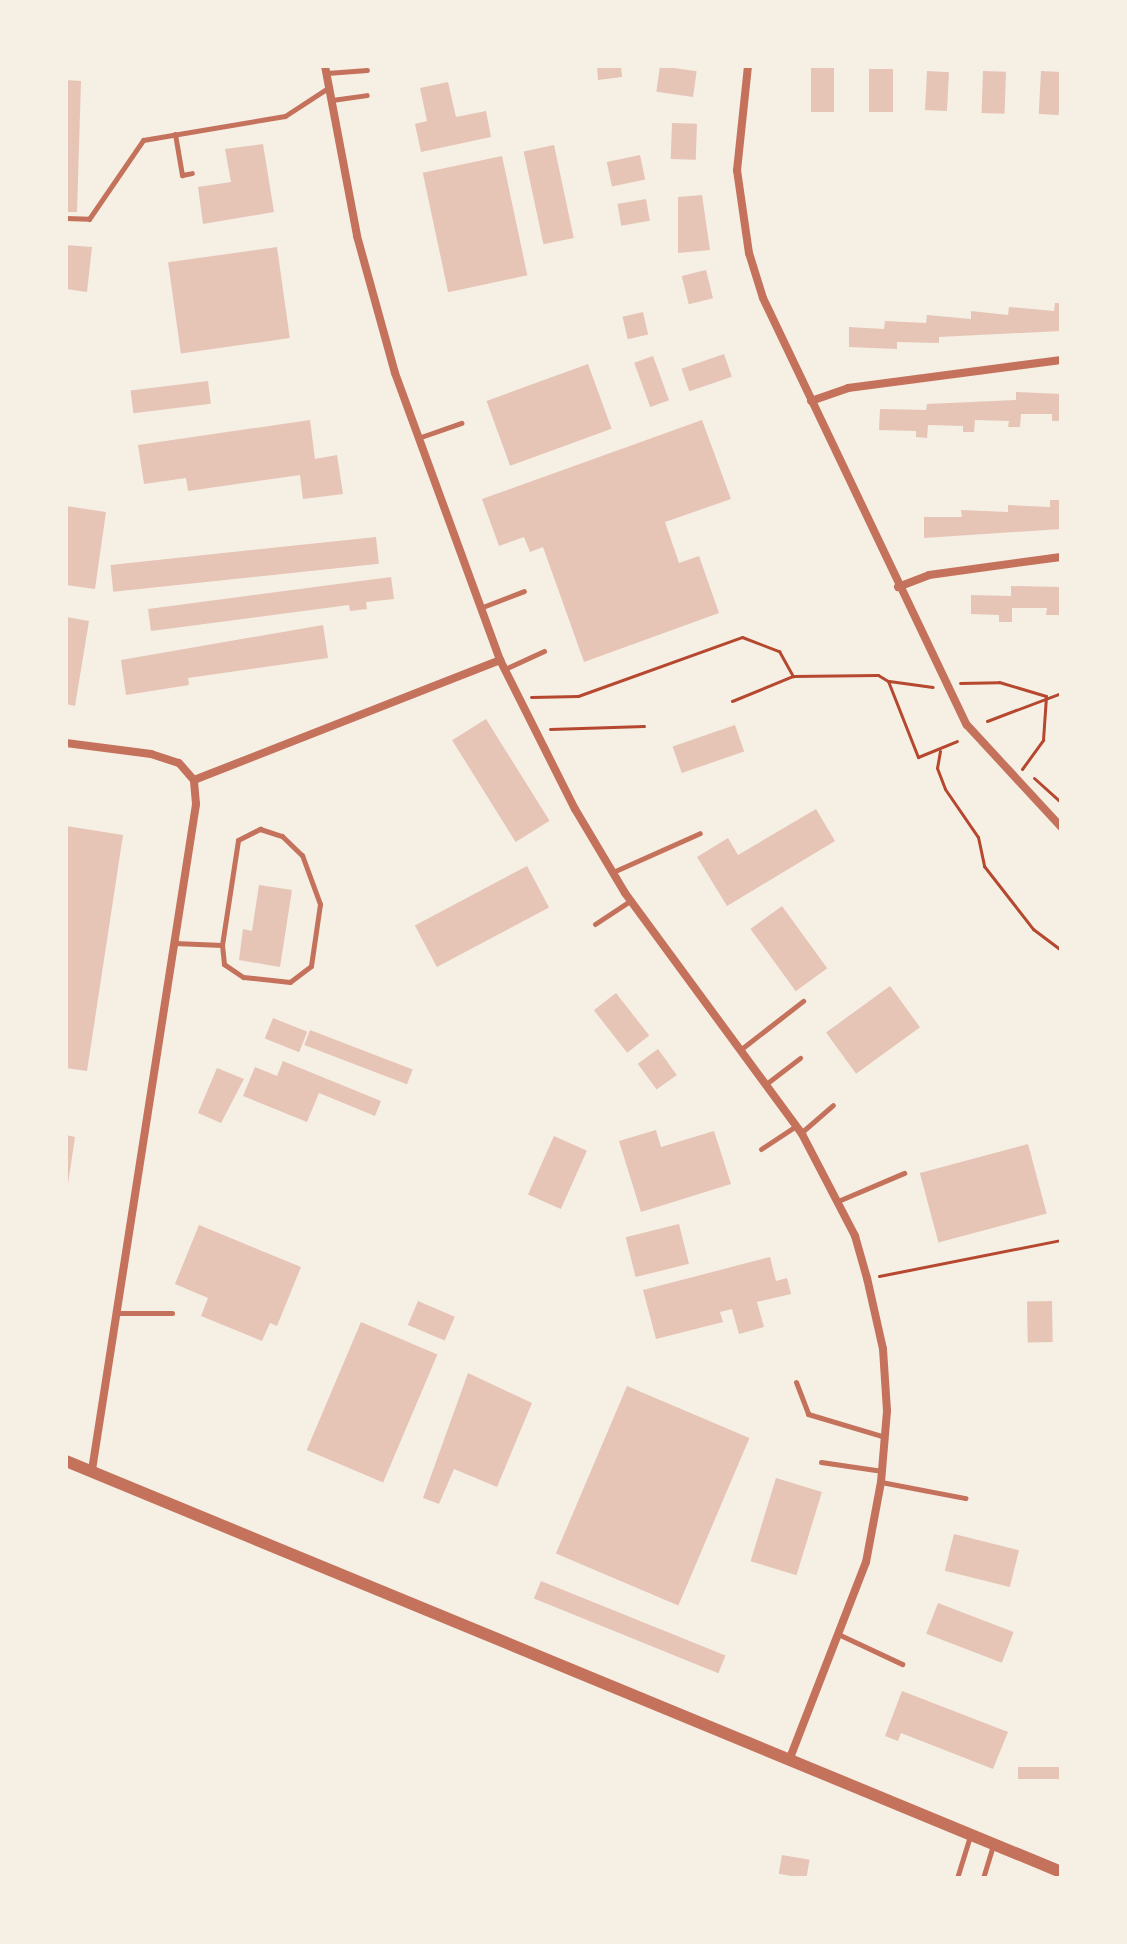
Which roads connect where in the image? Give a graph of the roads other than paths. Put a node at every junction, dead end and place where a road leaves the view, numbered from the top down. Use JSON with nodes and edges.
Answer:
{"nodes":[{"id":1,"x":748,"y":66,"type":"edge"},
{"id":2,"x":325,"y":69,"type":"edge"},
{"id":3,"x":367,"y":70,"type":"dead end"},
{"id":4,"x":328,"y":88,"type":"junction"},
{"id":5,"x":367,"y":95,"type":"dead end"},
{"id":6,"x":331,"y":100,"type":"junction"},
{"id":7,"x":175,"y":134,"type":"junction"},
{"id":8,"x":192,"y":173,"type":"dead end"},
{"id":9,"x":66,"y":218,"type":"edge"},
{"id":10,"x":1061,"y":360,"type":"edge"},
{"id":11,"x":811,"y":401,"type":"junction"},
{"id":12,"x":461,"y":423,"type":"dead end"},
{"id":13,"x":417,"y":438,"type":"junction"},
{"id":14,"x":1061,"y":557,"type":"edge"},
{"id":15,"x":898,"y":587,"type":"junction"},
{"id":16,"x":524,"y":591,"type":"dead end"},
{"id":17,"x":479,"y":608,"type":"junction"},
{"id":18,"x":544,"y":651,"type":"dead end"},
{"id":19,"x":502,"y":665,"type":"junction"},
{"id":20,"x":66,"y":743,"type":"edge"},
{"id":21,"x":194,"y":780,"type":"junction"},
{"id":22,"x":1061,"y":827,"type":"edge"},
{"id":23,"x":700,"y":833,"type":"dead end"},
{"id":24,"x":612,"y":872,"type":"junction"},
{"id":25,"x":630,"y":901,"type":"junction"},
{"id":26,"x":595,"y":924,"type":"dead end"},
{"id":27,"x":173,"y":943,"type":"junction"},
{"id":28,"x":222,"y":945,"type":"junction"},
{"id":29,"x":803,"y":1001,"type":"dead end"},
{"id":30,"x":740,"y":1050,"type":"junction"},
{"id":31,"x":800,"y":1058,"type":"dead end"},
{"id":32,"x":765,"y":1085,"type":"junction"},
{"id":33,"x":833,"y":1105,"type":"dead end"},
{"id":34,"x":798,"y":1129,"type":"junction"},
{"id":35,"x":761,"y":1149,"type":"dead end"},
{"id":36,"x":904,"y":1173,"type":"dead end"},
{"id":37,"x":838,"y":1201,"type":"junction"},
{"id":38,"x":116,"y":1313,"type":"junction"},
{"id":39,"x":172,"y":1313,"type":"dead end"},
{"id":40,"x":796,"y":1382,"type":"dead end"},
{"id":41,"x":886,"y":1438,"type":"junction"},
{"id":42,"x":66,"y":1461,"type":"edge"},
{"id":43,"x":821,"y":1462,"type":"dead end"},
{"id":44,"x":92,"y":1470,"type":"junction"},
{"id":45,"x":883,"y":1472,"type":"junction"},
{"id":46,"x":881,"y":1482,"type":"junction"},
{"id":47,"x":965,"y":1498,"type":"dead end"},
{"id":48,"x":838,"y":1634,"type":"junction"},
{"id":49,"x":902,"y":1664,"type":"dead end"},
{"id":50,"x":790,"y":1758,"type":"junction"},
{"id":51,"x":970,"y":1835,"type":"junction"},
{"id":52,"x":993,"y":1845,"type":"junction"},
{"id":53,"x":1061,"y":1872,"type":"edge"},
{"id":54,"x":957,"y":1878,"type":"edge"},
{"id":55,"x":983,"y":1878,"type":"edge"}],
"edges":[{"from":1,"to":11,"type":"street"},
{"from":2,"to":3,"type":"lane"},
{"from":2,"to":4,"type":"street"},
{"from":4,"to":6,"type":"street"},
{"from":4,"to":7,"type":"lane"},
{"from":5,"to":6,"type":"lane"},
{"from":6,"to":13,"type":"street"},
{"from":7,"to":8,"type":"lane"},
{"from":7,"to":9,"type":"lane"},
{"from":10,"to":11,"type":"street"},
{"from":11,"to":15,"type":"street"},
{"from":12,"to":13,"type":"lane"},
{"from":13,"to":17,"type":"street"},
{"from":14,"to":15,"type":"street"},
{"from":15,"to":22,"type":"street"},
{"from":16,"to":17,"type":"lane"},
{"from":17,"to":19,"type":"street"},
{"from":18,"to":19,"type":"lane"},
{"from":19,"to":21,"type":"street"},
{"from":19,"to":24,"type":"street"},
{"from":20,"to":21,"type":"street"},
{"from":21,"to":27,"type":"street"},
{"from":23,"to":24,"type":"lane"},
{"from":24,"to":25,"type":"street"},
{"from":25,"to":26,"type":"lane"},
{"from":25,"to":30,"type":"street"},
{"from":27,"to":28,"type":"lane"},
{"from":27,"to":38,"type":"street"},
{"from":28,"to":28,"type":"lane"},
{"from":29,"to":30,"type":"lane"},
{"from":30,"to":32,"type":"street"},
{"from":31,"to":32,"type":"lane"},
{"from":32,"to":34,"type":"street"},
{"from":33,"to":34,"type":"lane"},
{"from":34,"to":35,"type":"lane"},
{"from":34,"to":37,"type":"street"},
{"from":36,"to":37,"type":"lane"},
{"from":37,"to":41,"type":"street"},
{"from":38,"to":39,"type":"lane"},
{"from":38,"to":44,"type":"street"},
{"from":40,"to":41,"type":"lane"},
{"from":41,"to":45,"type":"street"},
{"from":42,"to":44,"type":"street"},
{"from":43,"to":45,"type":"lane"},
{"from":44,"to":50,"type":"street"},
{"from":45,"to":46,"type":"street"},
{"from":46,"to":47,"type":"lane"},
{"from":46,"to":48,"type":"street"},
{"from":48,"to":49,"type":"lane"},
{"from":48,"to":50,"type":"street"},
{"from":50,"to":51,"type":"street"},
{"from":51,"to":52,"type":"street"},
{"from":51,"to":54,"type":"lane"},
{"from":52,"to":53,"type":"street"},
{"from":52,"to":55,"type":"lane"}]}
